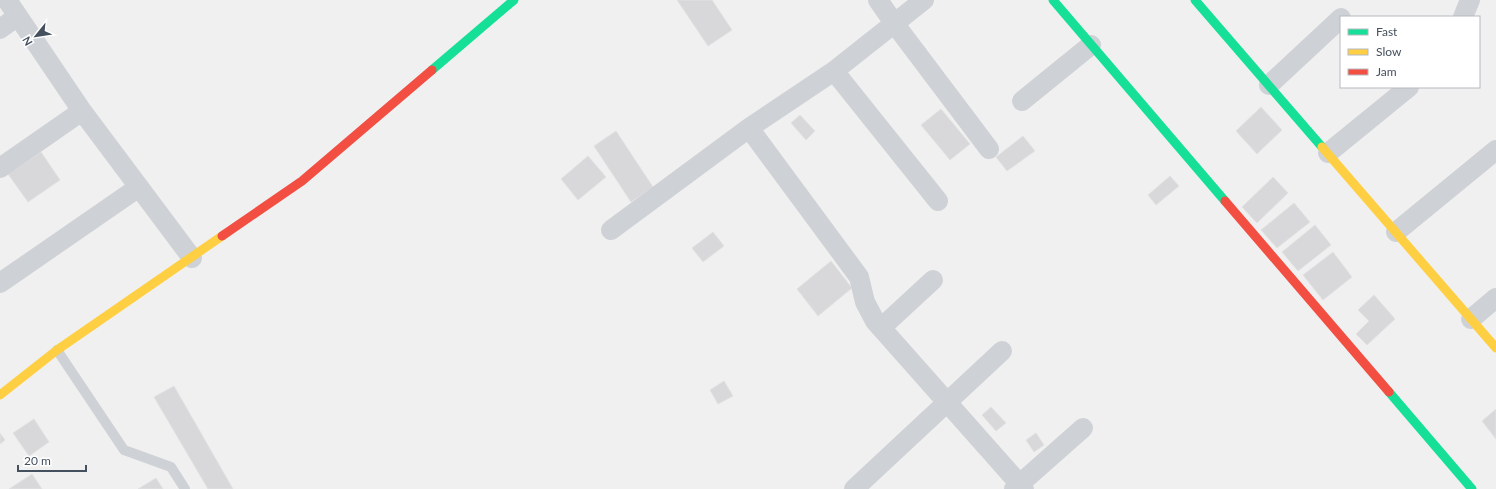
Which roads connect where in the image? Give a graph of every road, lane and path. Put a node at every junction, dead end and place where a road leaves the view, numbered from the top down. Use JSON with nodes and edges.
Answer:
{"nodes":[{"id":1,"x":514,"y":0,"type":"edge"},
{"id":2,"x":878,"y":0,"type":"edge"},
{"id":3,"x":924,"y":0,"type":"edge"},
{"id":4,"x":1053,"y":0,"type":"edge"},
{"id":5,"x":1195,"y":0,"type":"edge"},
{"id":6,"x":1470,"y":0,"type":"edge"},
{"id":7,"x":13,"y":8,"type":"edge"},
{"id":8,"x":1463,"y":16,"type":"edge"},
{"id":9,"x":1340,"y":19,"type":"edge"},
{"id":10,"x":894,"y":23,"type":"junction"},
{"id":11,"x":0,"y":29,"type":"edge"},
{"id":12,"x":1091,"y":45,"type":"junction"},
{"id":13,"x":834,"y":71,"type":"junction"},
{"id":14,"x":1269,"y":85,"type":"junction"},
{"id":15,"x":1409,"y":88,"type":"edge"},
{"id":16,"x":1022,"y":101,"type":"dead end"},
{"id":17,"x":82,"y":111,"type":"junction"},
{"id":18,"x":749,"y":128,"type":"junction"},
{"id":19,"x":989,"y":149,"type":"dead end"},
{"id":20,"x":1496,"y":150,"type":"edge"},
{"id":21,"x":1328,"y":153,"type":"junction"},
{"id":22,"x":0,"y":168,"type":"edge"},
{"id":23,"x":139,"y":187,"type":"junction"},
{"id":24,"x":938,"y":201,"type":"dead end"},
{"id":25,"x":611,"y":230,"type":"dead end"},
{"id":26,"x":1396,"y":232,"type":"junction"},
{"id":27,"x":192,"y":258,"type":"junction"},
{"id":28,"x":933,"y":280,"type":"dead end"},
{"id":29,"x":0,"y":282,"type":"edge"},
{"id":30,"x":1496,"y":298,"type":"edge"},
{"id":31,"x":1471,"y":319,"type":"junction"},
{"id":32,"x":881,"y":328,"type":"junction"},
{"id":33,"x":1496,"y":348,"type":"edge"},
{"id":34,"x":57,"y":350,"type":"junction"},
{"id":35,"x":1002,"y":351,"type":"dead end"},
{"id":36,"x":0,"y":396,"type":"edge"},
{"id":37,"x":947,"y":402,"type":"junction"},
{"id":38,"x":1083,"y":428,"type":"dead end"},
{"id":39,"x":1019,"y":487,"type":"edge"},
{"id":40,"x":185,"y":489,"type":"edge"},
{"id":41,"x":854,"y":489,"type":"edge"},
{"id":42,"x":1472,"y":489,"type":"edge"}],
"edges":[{"from":1,"to":27,"type":"street"},
{"from":2,"to":10,"type":"street"},
{"from":3,"to":10,"type":"street"},
{"from":4,"to":12,"type":"street"},
{"from":5,"to":14,"type":"street"},
{"from":6,"to":8,"type":"street"},
{"from":7,"to":11,"type":"street"},
{"from":7,"to":17,"type":"street"},
{"from":9,"to":14,"type":"street"},
{"from":10,"to":13,"type":"street"},
{"from":10,"to":19,"type":"street"},
{"from":12,"to":16,"type":"street"},
{"from":12,"to":42,"type":"street"},
{"from":13,"to":18,"type":"street"},
{"from":13,"to":24,"type":"street"},
{"from":14,"to":21,"type":"street"},
{"from":15,"to":21,"type":"street"},
{"from":17,"to":22,"type":"street"},
{"from":17,"to":23,"type":"street"},
{"from":18,"to":25,"type":"street"},
{"from":18,"to":32,"type":"street"},
{"from":20,"to":26,"type":"street"},
{"from":21,"to":26,"type":"street"},
{"from":23,"to":27,"type":"street"},
{"from":23,"to":29,"type":"street"},
{"from":26,"to":31,"type":"street"},
{"from":27,"to":34,"type":"street"},
{"from":28,"to":32,"type":"street"},
{"from":30,"to":31,"type":"street"},
{"from":31,"to":33,"type":"street"},
{"from":32,"to":37,"type":"street"},
{"from":34,"to":36,"type":"street"},
{"from":34,"to":40,"type":"lane"},
{"from":35,"to":37,"type":"street"},
{"from":37,"to":39,"type":"street"},
{"from":37,"to":41,"type":"street"},
{"from":38,"to":39,"type":"street"}]}
